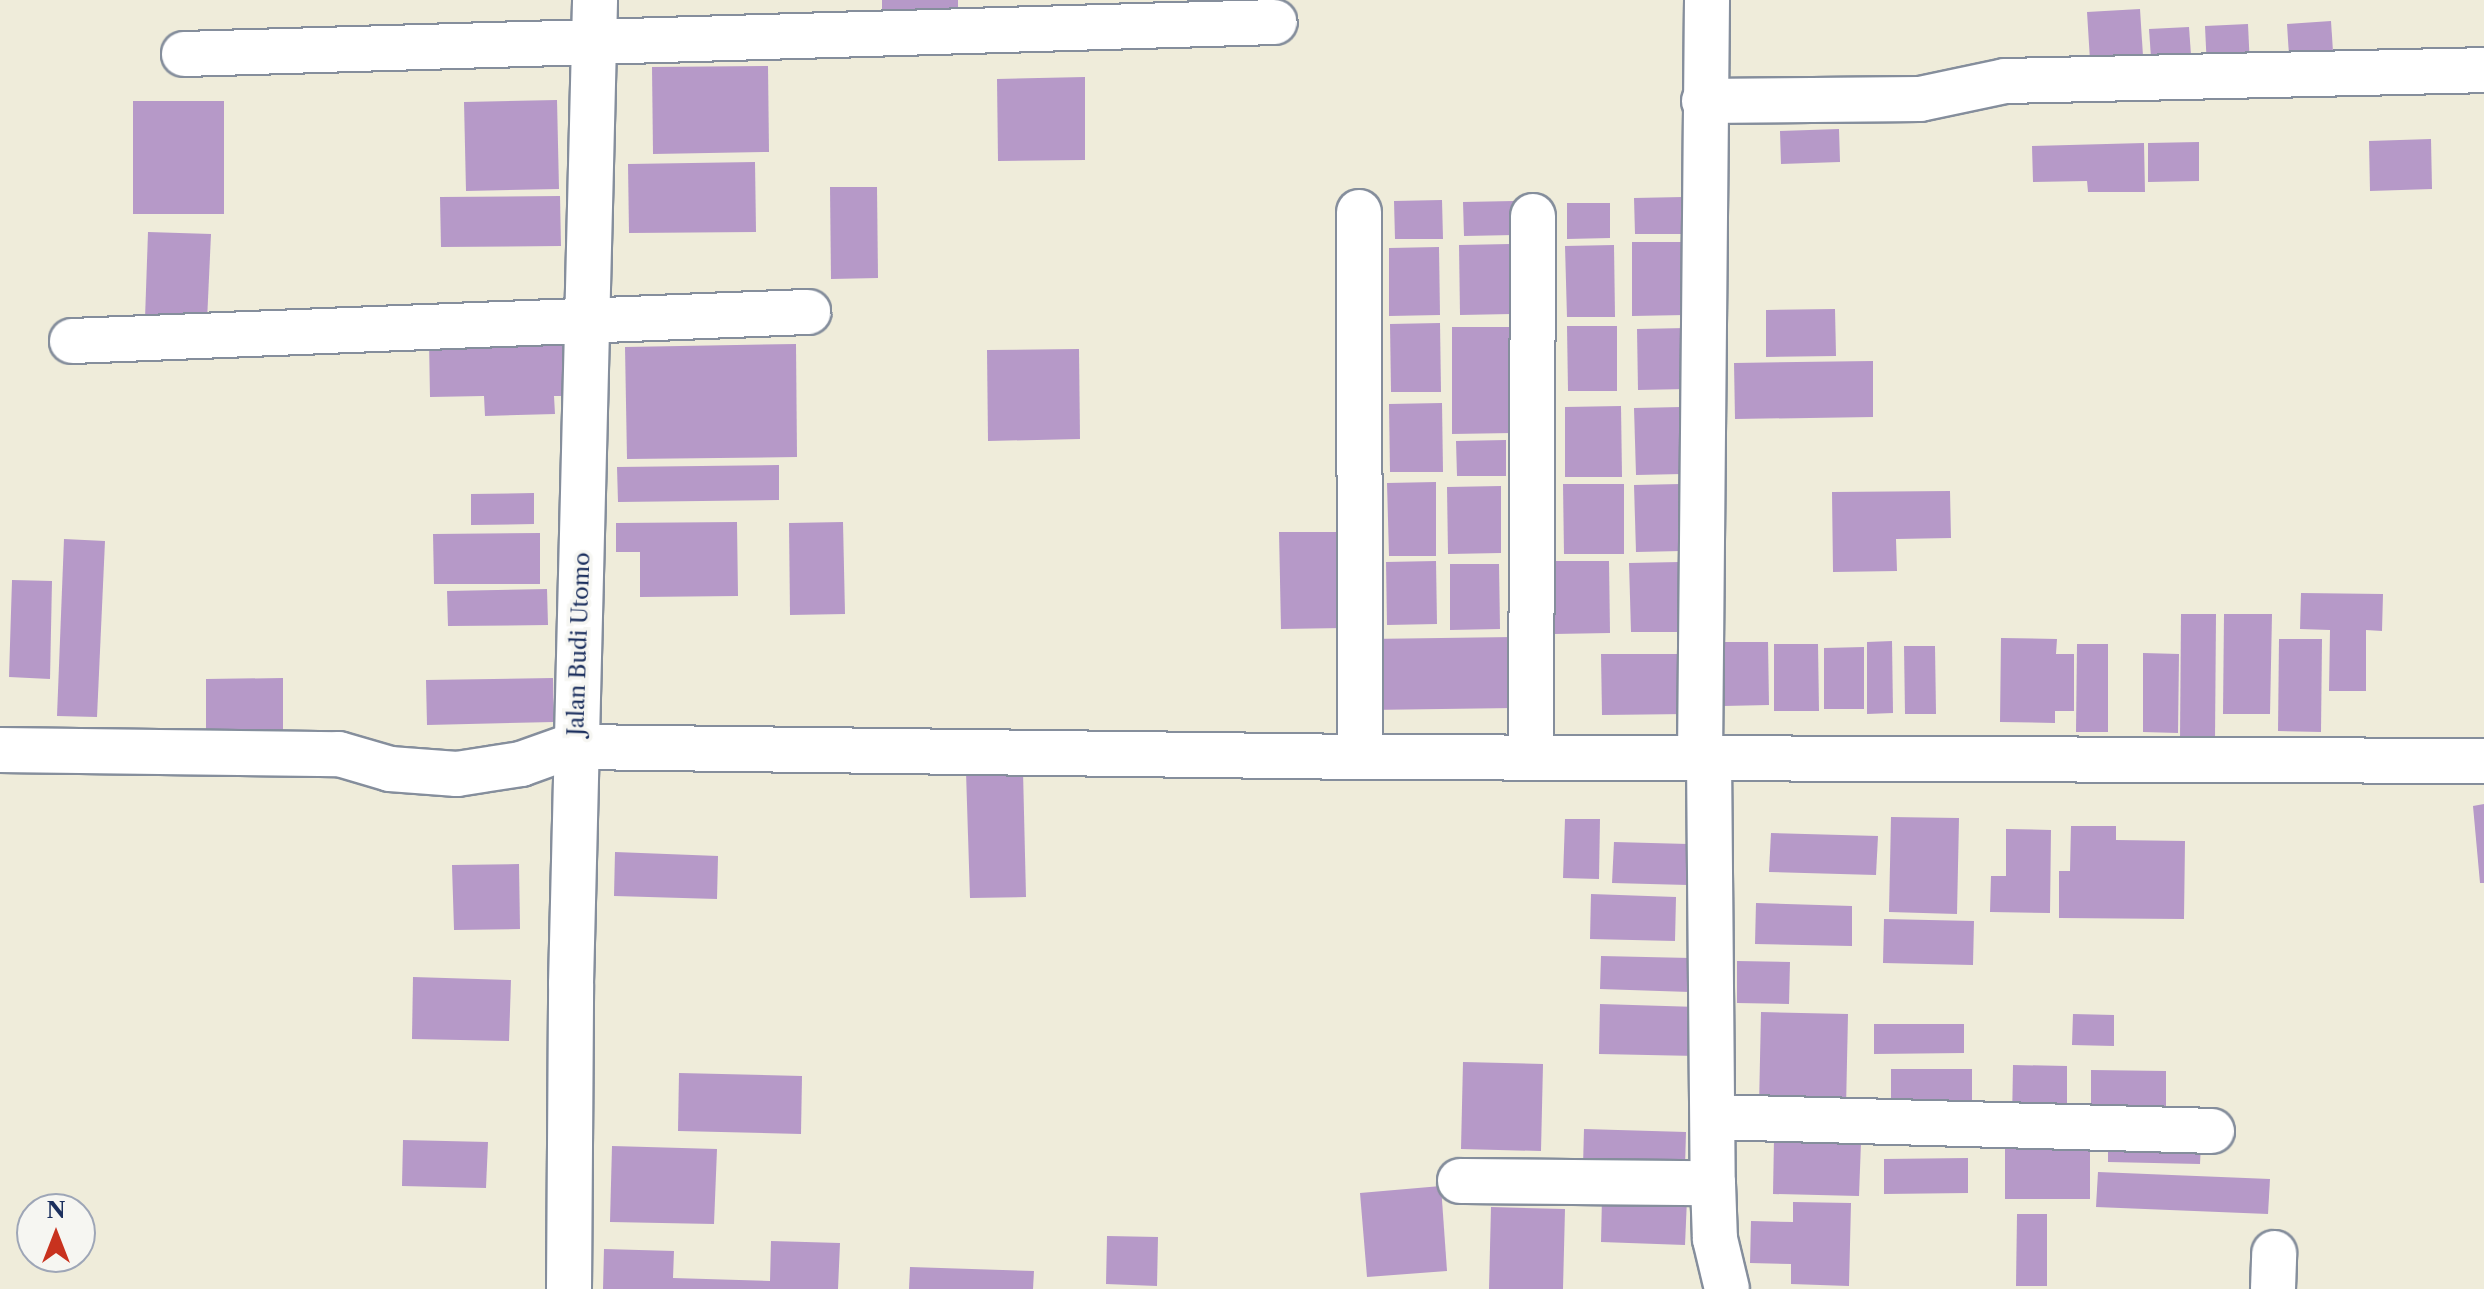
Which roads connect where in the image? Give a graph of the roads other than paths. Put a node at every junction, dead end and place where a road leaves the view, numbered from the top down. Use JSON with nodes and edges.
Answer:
{"nodes":[{"id":1,"x":1707,"y":0,"type":"edge"},
{"id":2,"x":1108,"y":14,"type":"edge"},
{"id":3,"x":594,"y":21,"type":"edge"},
{"id":4,"x":1275,"y":22,"type":"dead end"},
{"id":5,"x":184,"y":54,"type":"dead end"},
{"id":6,"x":2484,"y":70,"type":"edge"},
{"id":7,"x":1704,"y":101,"type":"junction"},
{"id":8,"x":1359,"y":212,"type":"dead end"},
{"id":9,"x":1533,"y":216,"type":"dead end"},
{"id":10,"x":808,"y":312,"type":"dead end"},
{"id":11,"x":588,"y":323,"type":"junction"},
{"id":12,"x":72,"y":341,"type":"dead end"},
{"id":13,"x":576,"y":746,"type":"junction"},
{"id":14,"x":0,"y":750,"type":"edge"},
{"id":15,"x":1531,"y":756,"type":"junction"},
{"id":16,"x":1360,"y":757,"type":"junction"},
{"id":17,"x":1705,"y":757,"type":"junction"},
{"id":18,"x":2484,"y":761,"type":"edge"},
{"id":19,"x":1714,"y":1117,"type":"junction"},
{"id":20,"x":2212,"y":1131,"type":"dead end"},
{"id":21,"x":1460,"y":1181,"type":"dead end"},
{"id":22,"x":1713,"y":1183,"type":"junction"},
{"id":23,"x":569,"y":1289,"type":"edge"},
{"id":24,"x":1727,"y":1289,"type":"edge"}],
"edges":[{"from":1,"to":7,"type":"street"},
{"from":2,"to":3,"type":"street"},
{"from":2,"to":4,"type":"street"},
{"from":3,"to":5,"type":"street"},
{"from":3,"to":11,"type":"street","name":"Jalan Budi Utomo"},
{"from":6,"to":7,"type":"street"},
{"from":7,"to":17,"type":"street"},
{"from":8,"to":16,"type":"street"},
{"from":9,"to":15,"type":"street"},
{"from":10,"to":11,"type":"street"},
{"from":11,"to":12,"type":"street"},
{"from":11,"to":13,"type":"street","name":"Jalan Budi Utomo"},
{"from":13,"to":14,"type":"street"},
{"from":13,"to":16,"type":"street"},
{"from":13,"to":23,"type":"street","name":"Jalan Budi Utomo"},
{"from":15,"to":16,"type":"street"},
{"from":15,"to":17,"type":"street"},
{"from":17,"to":18,"type":"street"},
{"from":17,"to":19,"type":"street"},
{"from":19,"to":20,"type":"street"},
{"from":19,"to":22,"type":"street"},
{"from":21,"to":22,"type":"street"},
{"from":22,"to":24,"type":"street"}]}
